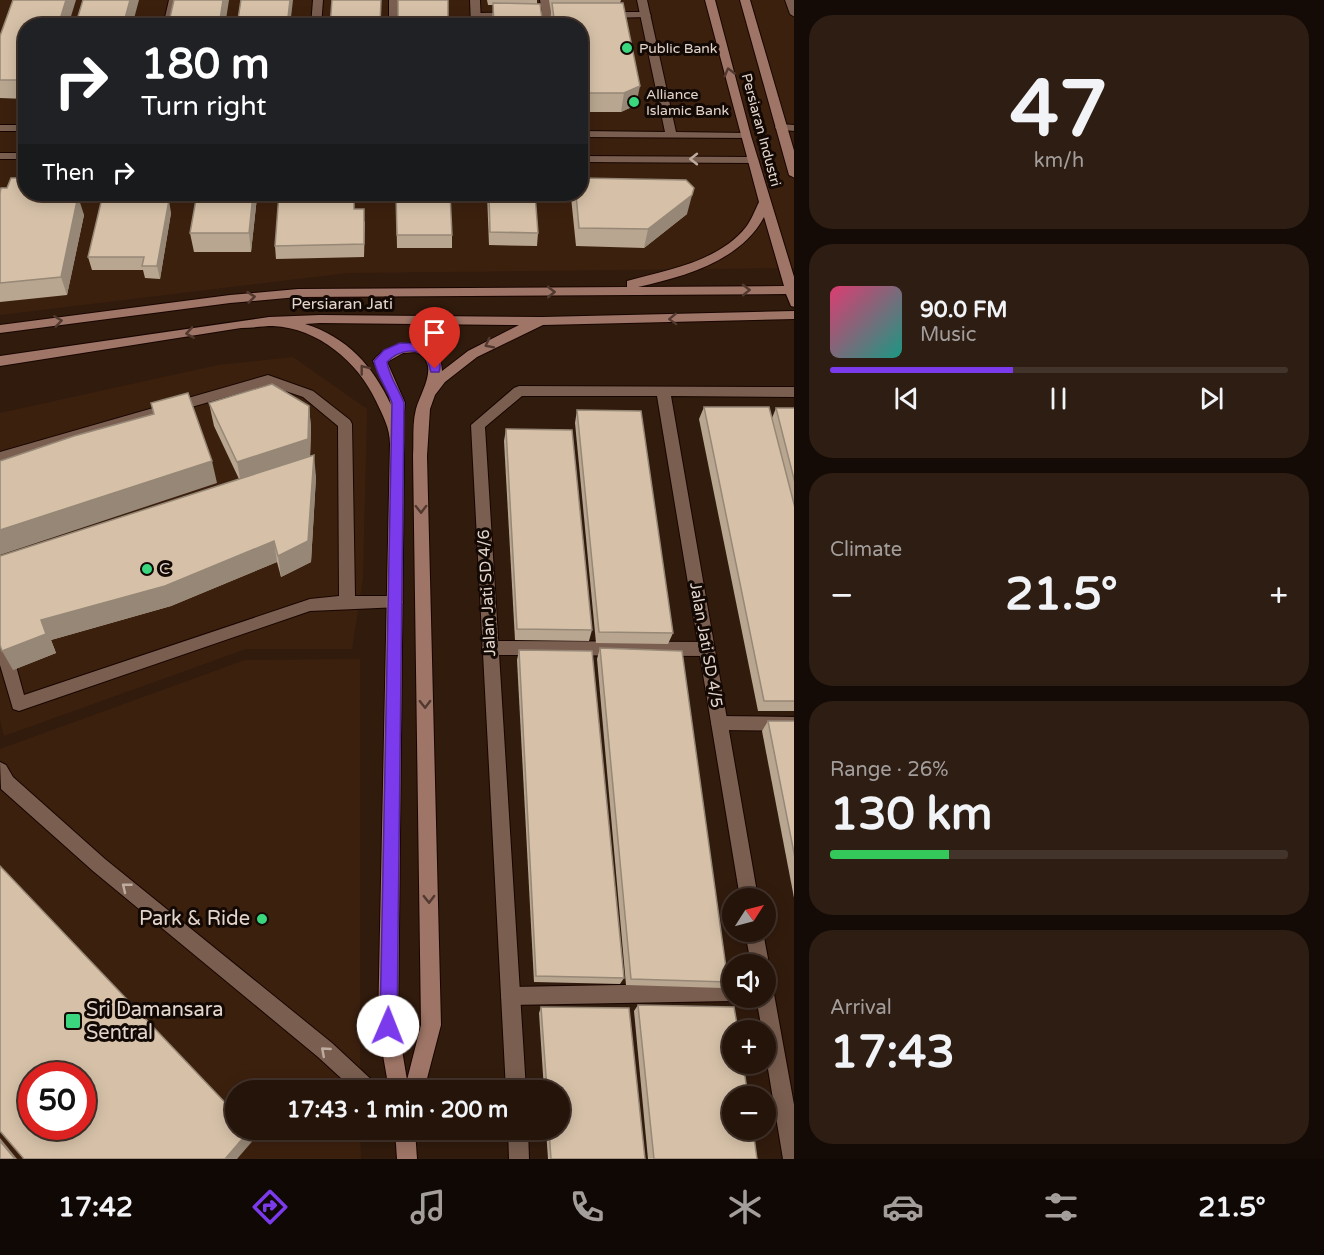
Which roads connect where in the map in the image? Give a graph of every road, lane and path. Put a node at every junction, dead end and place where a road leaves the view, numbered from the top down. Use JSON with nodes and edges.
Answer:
{"nodes":[{"id":1,"x":174,"y":0,"type":"edge"},
{"id":2,"x":318,"y":0,"type":"edge"},
{"id":3,"x":394,"y":0,"type":"edge"},
{"id":4,"x":475,"y":0,"type":"edge"},
{"id":5,"x":545,"y":0,"type":"edge"},
{"id":6,"x":642,"y":0,"type":"edge"},
{"id":7,"x":710,"y":0,"type":"edge"},
{"id":8,"x":745,"y":0,"type":"edge"},
{"id":9,"x":646,"y":15,"type":"junction"},
{"id":10,"x":170,"y":18,"type":"edge"},
{"id":11,"x":317,"y":18,"type":"edge"},
{"id":12,"x":394,"y":18,"type":"edge"},
{"id":13,"x":476,"y":18,"type":"edge"},
{"id":14,"x":548,"y":18,"type":"edge"},
{"id":15,"x":563,"y":18,"type":"edge"},
{"id":16,"x":780,"y":127,"type":"junction"},
{"id":17,"x":0,"y":128,"type":"edge"},
{"id":18,"x":18,"y":128,"type":"edge"},
{"id":19,"x":794,"y":128,"type":"edge"},
{"id":20,"x":588,"y":134,"type":"edge"},
{"id":21,"x":671,"y":134,"type":"junction"},
{"id":22,"x":746,"y":136,"type":"junction"},
{"id":23,"x":0,"y":156,"type":"edge"},
{"id":24,"x":18,"y":156,"type":"edge"},
{"id":25,"x":588,"y":159,"type":"edge"},
{"id":26,"x":753,"y":159,"type":"junction"},
{"id":27,"x":794,"y":172,"type":"edge"},
{"id":28,"x":765,"y":202,"type":"junction"},
{"id":29,"x":793,"y":290,"type":"edge"},
{"id":30,"x":593,"y":292,"type":"junction"},
{"id":31,"x":794,"y":315,"type":"edge"},
{"id":32,"x":269,"y":321,"type":"junction"},
{"id":33,"x":542,"y":321,"type":"junction"},
{"id":34,"x":0,"y":329,"type":"edge"},
{"id":35,"x":0,"y":361,"type":"edge"},
{"id":36,"x":431,"y":391,"type":"junction"},
{"id":37,"x":663,"y":391,"type":"junction"},
{"id":38,"x":794,"y":392,"type":"edge"},
{"id":39,"x":396,"y":432,"type":"junction"},
{"id":40,"x":0,"y":457,"type":"edge"},
{"id":41,"x":347,"y":602,"type":"junction"},
{"id":42,"x":394,"y":602,"type":"junction"},
{"id":43,"x":0,"y":638,"type":"edge"},
{"id":44,"x":490,"y":648,"type":"junction"},
{"id":45,"x":707,"y":649,"type":"junction"},
{"id":46,"x":719,"y":723,"type":"junction"},
{"id":47,"x":794,"y":724,"type":"edge"},
{"id":48,"x":0,"y":770,"type":"edge"},
{"id":49,"x":747,"y":888,"type":"edge"},
{"id":50,"x":722,"y":992,"type":"edge"},
{"id":51,"x":510,"y":996,"type":"junction"},
{"id":52,"x":767,"y":1008,"type":"edge"},
{"id":53,"x":357,"y":1080,"type":"edge"},
{"id":54,"x":397,"y":1080,"type":"edge"},
{"id":55,"x":417,"y":1080,"type":"edge"},
{"id":56,"x":515,"y":1080,"type":"edge"},
{"id":57,"x":405,"y":1140,"type":"edge"},
{"id":58,"x":518,"y":1140,"type":"edge"},
{"id":59,"x":406,"y":1159,"type":"edge"},
{"id":60,"x":519,"y":1159,"type":"edge"},
{"id":61,"x":793,"y":1159,"type":"edge"}],
"edges":[{"from":1,"to":10,"type":"street"},
{"from":2,"to":11,"type":"street"},
{"from":3,"to":12,"type":"street"},
{"from":4,"to":13,"type":"street"},
{"from":5,"to":14,"type":"street"},
{"from":6,"to":9,"type":"street"},
{"from":22,"to":7,"type":"main road","name":"Persiaran Industri","one_way":true},
{"from":8,"to":16,"type":"main road","name":"Persiaran Industri"},
{"from":9,"to":15,"type":"street"},
{"from":9,"to":21,"type":"street"},
{"from":16,"to":19,"type":"street"},
{"from":16,"to":27,"type":"main road","name":"Persiaran Industri"},
{"from":17,"to":18,"type":"street"},
{"from":20,"to":21,"type":"street"},
{"from":21,"to":22,"type":"street"},
{"from":22,"to":26,"type":"main road","name":"Persiaran Industri"},
{"from":23,"to":24,"type":"street"},
{"from":26,"to":25,"type":"street","one_way":true},
{"from":26,"to":28,"type":"main road","name":"Persiaran Industri"},
{"from":28,"to":29,"type":"main road","name":"Persiaran Industri"},
{"from":28,"to":30,"type":"main road"},
{"from":30,"to":29,"type":"main road","name":"Persiaran Jati","one_way":true},
{"from":34,"to":30,"type":"main road","name":"Persiaran Jati","one_way":true},
{"from":31,"to":33,"type":"main road","name":"Persiaran Jati","one_way":true},
{"from":32,"to":33,"type":"main road","name":"Persiaran Jati"},
{"from":32,"to":35,"type":"main road","name":"Persiaran Jati","one_way":true},
{"from":39,"to":32,"type":"main road","one_way":true},
{"from":33,"to":36,"type":"main road","one_way":true},
{"from":36,"to":39,"type":"main road"},
{"from":36,"to":55,"type":"main road","one_way":true},
{"from":37,"to":38,"type":"street","name":"Jalan Jati SD 4/6"},
{"from":37,"to":44,"type":"street","name":"Jalan Jati SD 4/6"},
{"from":37,"to":45,"type":"street","name":"Jalan Jati SD 4/5"},
{"from":39,"to":42,"type":"main road"},
{"from":40,"to":41,"type":"street"},
{"from":41,"to":42,"type":"street"},
{"from":41,"to":43,"type":"street"},
{"from":42,"to":54,"type":"main road"},
{"from":44,"to":45,"type":"street"},
{"from":44,"to":51,"type":"street","name":"Jalan Jati SD 4/6"},
{"from":45,"to":46,"type":"street","name":"Jalan Jati SD 4/5"},
{"from":46,"to":47,"type":"street"},
{"from":46,"to":49,"type":"street","name":"Jalan Jati SD 4/5"},
{"from":53,"to":48,"type":"street","one_way":true},
{"from":50,"to":51,"type":"street"},
{"from":51,"to":56,"type":"street","name":"Jalan Jati SD 4/6"},
{"from":52,"to":61,"type":"street"},
{"from":57,"to":59,"type":"main road"},
{"from":58,"to":60,"type":"street"}]}
